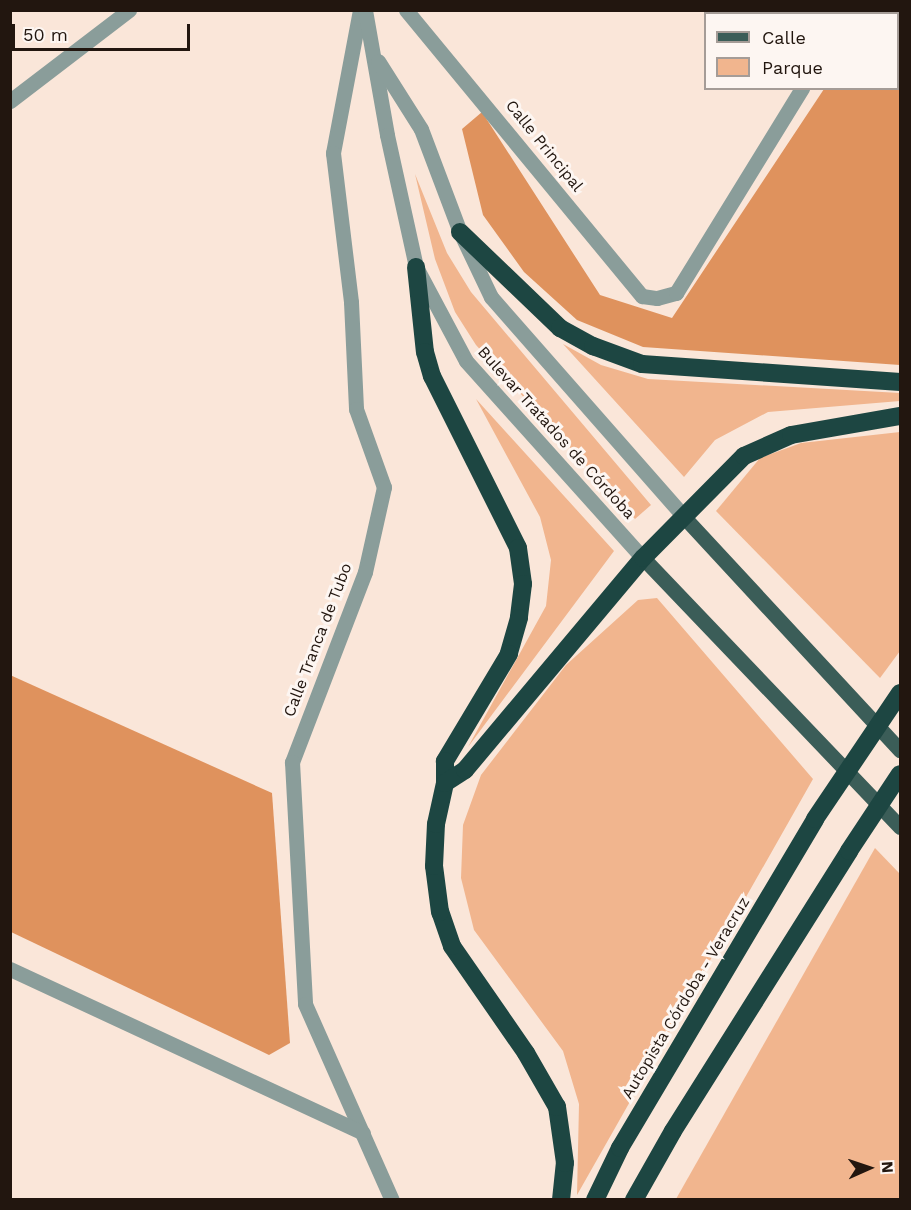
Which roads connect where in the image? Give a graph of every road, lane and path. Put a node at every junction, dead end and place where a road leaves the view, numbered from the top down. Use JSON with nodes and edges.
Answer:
{"nodes":[{"id":1,"x":129,"y":10,"type":"edge"},
{"id":2,"x":360,"y":10,"type":"edge"},
{"id":3,"x":365,"y":10,"type":"edge"},
{"id":4,"x":406,"y":10,"type":"edge"},
{"id":5,"x":375,"y":56,"type":"junction"},
{"id":6,"x":801,"y":90,"type":"edge"},
{"id":7,"x":10,"y":101,"type":"edge"},
{"id":8,"x":460,"y":232,"type":"junction"},
{"id":9,"x":416,"y":267,"type":"junction"},
{"id":10,"x":900,"y":382,"type":"edge"},
{"id":11,"x":900,"y":416,"type":"edge"},
{"id":12,"x":684,"y":517,"type":"junction"},
{"id":13,"x":644,"y":558,"type":"junction"},
{"id":14,"x":900,"y":693,"type":"edge"},
{"id":15,"x":900,"y":750,"type":"edge"},
{"id":16,"x":900,"y":774,"type":"edge"},
{"id":17,"x":445,"y":783,"type":"junction"},
{"id":18,"x":900,"y":827,"type":"edge"},
{"id":19,"x":10,"y":969,"type":"edge"},
{"id":20,"x":363,"y":1133,"type":"junction"},
{"id":21,"x":392,"y":1200,"type":"edge"},
{"id":22,"x":561,"y":1200,"type":"edge"},
{"id":23,"x":596,"y":1200,"type":"edge"},
{"id":24,"x":634,"y":1200,"type":"edge"}],
"edges":[{"from":1,"to":7,"type":"street"},
{"from":2,"to":20,"type":"street","name":"Calle Tranca de Tubo"},
{"from":3,"to":5,"type":"street","name":"Bulevar Tratados de Córdoba"},
{"from":4,"to":6,"type":"street","name":"Calle Principal"},
{"from":5,"to":8,"type":"street"},
{"from":5,"to":9,"type":"street","name":"Bulevar Tratados de Córdoba"},
{"from":8,"to":10,"type":"highway"},
{"from":8,"to":12,"type":"street"},
{"from":9,"to":13,"type":"street","name":"Bulevar Tratados de Córdoba"},
{"from":9,"to":17,"type":"highway"},
{"from":11,"to":12,"type":"highway"},
{"from":12,"to":13,"type":"highway"},
{"from":12,"to":15,"type":"main road"},
{"from":13,"to":17,"type":"highway"},
{"from":13,"to":18,"type":"main road","name":"Bulevar Tratados de Córdoba"},
{"from":14,"to":23,"type":"highway","name":"Autopista Córdoba - Veracruz","bridge":true},
{"from":16,"to":24,"type":"highway","bridge":true},
{"from":17,"to":22,"type":"highway"},
{"from":19,"to":20,"type":"street"},
{"from":20,"to":21,"type":"street","name":"Calle Tranca de Tubo"}]}
